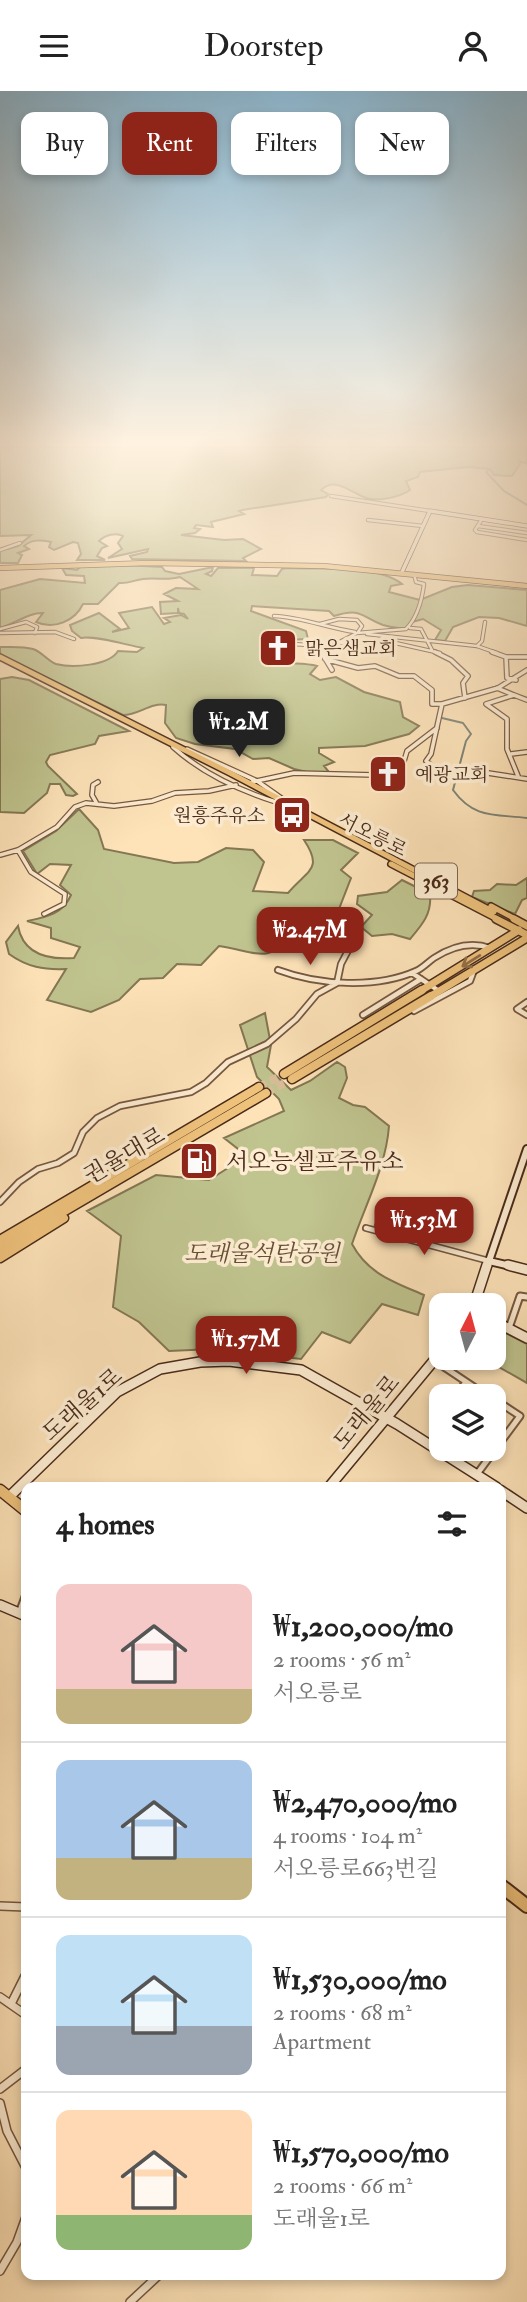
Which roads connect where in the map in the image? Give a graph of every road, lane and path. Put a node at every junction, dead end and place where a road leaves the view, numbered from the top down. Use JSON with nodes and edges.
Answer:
{"nodes":[{"id":1,"x":411,"y":550,"type":"edge"},
{"id":2,"x":0,"y":568,"type":"edge"},
{"id":3,"x":402,"y":572,"type":"junction"},
{"id":4,"x":414,"y":573,"type":"junction"},
{"id":5,"x":527,"y":585,"type":"edge"},
{"id":6,"x":274,"y":616,"type":"dead end"},
{"id":7,"x":485,"y":622,"type":"dead end"},
{"id":8,"x":320,"y":624,"type":"junction"},
{"id":9,"x":410,"y":628,"type":"junction"},
{"id":10,"x":0,"y":631,"type":"edge"},
{"id":11,"x":358,"y":632,"type":"junction"},
{"id":12,"x":391,"y":632,"type":"junction"},
{"id":13,"x":35,"y":633,"type":"junction"},
{"id":14,"x":393,"y":638,"type":"junction"},
{"id":15,"x":74,"y":639,"type":"dead end"},
{"id":16,"x":340,"y":642,"type":"junction"},
{"id":17,"x":429,"y":642,"type":"junction"},
{"id":18,"x":292,"y":644,"type":"dead end"},
{"id":19,"x":328,"y":646,"type":"junction"},
{"id":20,"x":477,"y":646,"type":"junction"},
{"id":21,"x":432,"y":650,"type":"junction"},
{"id":22,"x":506,"y":657,"type":"junction"},
{"id":23,"x":527,"y":657,"type":"edge"},
{"id":24,"x":0,"y":659,"type":"edge"},
{"id":25,"x":325,"y":659,"type":"junction"},
{"id":26,"x":332,"y":670,"type":"dead end"},
{"id":27,"x":527,"y":670,"type":"edge"},
{"id":28,"x":516,"y":680,"type":"junction"},
{"id":29,"x":497,"y":688,"type":"junction"},
{"id":30,"x":514,"y":695,"type":"junction"},
{"id":31,"x":465,"y":698,"type":"junction"},
{"id":32,"x":527,"y":701,"type":"edge"},
{"id":33,"x":442,"y":704,"type":"junction"},
{"id":34,"x":438,"y":727,"type":"junction"},
{"id":35,"x":174,"y":747,"type":"junction"},
{"id":36,"x":527,"y":752,"type":"edge"},
{"id":37,"x":511,"y":754,"type":"junction"},
{"id":38,"x":518,"y":776,"type":"junction"},
{"id":39,"x":527,"y":779,"type":"edge"},
{"id":40,"x":255,"y":781,"type":"junction"},
{"id":41,"x":98,"y":782,"type":"dead end"},
{"id":42,"x":236,"y":785,"type":"dead end"},
{"id":43,"x":231,"y":786,"type":"junction"},
{"id":44,"x":276,"y":802,"type":"junction"},
{"id":45,"x":97,"y":803,"type":"junction"},
{"id":46,"x":287,"y":803,"type":"junction"},
{"id":47,"x":18,"y":850,"type":"junction"},
{"id":48,"x":379,"y":853,"type":"junction"},
{"id":49,"x":0,"y":855,"type":"edge"},
{"id":50,"x":493,"y":913,"type":"tunnel mouth"},
{"id":51,"x":44,"y":914,"type":"dead end"},
{"id":52,"x":512,"y":917,"type":"junction"},
{"id":53,"x":527,"y":917,"type":"edge"},
{"id":54,"x":499,"y":921,"type":"junction"},
{"id":55,"x":526,"y":925,"type":"edge"},
{"id":56,"x":518,"y":930,"type":"junction"},
{"id":57,"x":527,"y":936,"type":"edge"},
{"id":58,"x":502,"y":941,"type":"junction"},
{"id":59,"x":352,"y":943,"type":"dead end"},
{"id":60,"x":527,"y":945,"type":"edge"},
{"id":61,"x":491,"y":949,"type":"junction"},
{"id":62,"x":508,"y":950,"type":"junction"},
{"id":63,"x":278,"y":971,"type":"dead end"},
{"id":64,"x":411,"y":972,"type":"junction"},
{"id":65,"x":473,"y":972,"type":"junction"},
{"id":66,"x":421,"y":979,"type":"junction"},
{"id":67,"x":337,"y":983,"type":"junction"},
{"id":68,"x":427,"y":988,"type":"junction"},
{"id":69,"x":435,"y":993,"type":"junction"},
{"id":70,"x":527,"y":1002,"type":"edge"},
{"id":71,"x":407,"y":1012,"type":"dead end"},
{"id":72,"x":363,"y":1015,"type":"dead end"},
{"id":73,"x":527,"y":1015,"type":"edge"},
{"id":74,"x":527,"y":1149,"type":"edge"},
{"id":75,"x":106,"y":1187,"type":"junction"},
{"id":76,"x":65,"y":1201,"type":"junction"},
{"id":77,"x":0,"y":1202,"type":"edge"},
{"id":78,"x":366,"y":1228,"type":"dead end"},
{"id":79,"x":0,"y":1233,"type":"edge"},
{"id":80,"x":0,"y":1240,"type":"edge"},
{"id":81,"x":0,"y":1249,"type":"edge"},
{"id":82,"x":0,"y":1258,"type":"edge"},
{"id":83,"x":489,"y":1261,"type":"junction"},
{"id":84,"x":527,"y":1270,"type":"edge"},
{"id":85,"x":478,"y":1293,"type":"edge"},
{"id":86,"x":527,"y":1297,"type":"edge"},
{"id":87,"x":508,"y":1328,"type":"joint"},
{"id":88,"x":527,"y":1338,"type":"edge"},
{"id":89,"x":429,"y":1366,"type":"edge"},
{"id":90,"x":448,"y":1370,"type":"edge"},
{"id":91,"x":466,"y":1383,"type":"edge"},
{"id":92,"x":506,"y":1407,"type":"edge"},
{"id":93,"x":386,"y":1418,"type":"junction"},
{"id":94,"x":506,"y":1434,"type":"edge"},
{"id":95,"x":486,"y":1461,"type":"edge"},
{"id":96,"x":476,"y":1475,"type":"junction"},
{"id":97,"x":333,"y":1482,"type":"edge"},
{"id":98,"x":488,"y":1482,"type":"edge"},
{"id":99,"x":4,"y":1494,"type":"edge"},
{"id":100,"x":506,"y":1494,"type":"edge"},
{"id":101,"x":21,"y":1507,"type":"edge"},
{"id":102,"x":527,"y":1508,"type":"edge"},
{"id":103,"x":0,"y":1605,"type":"edge"},
{"id":104,"x":21,"y":1614,"type":"edge"},
{"id":105,"x":506,"y":1890,"type":"edge"},
{"id":106,"x":0,"y":1906,"type":"edge"},
{"id":107,"x":527,"y":1906,"type":"edge"},
{"id":108,"x":21,"y":1907,"type":"edge"},
{"id":109,"x":21,"y":1984,"type":"edge"},
{"id":110,"x":0,"y":1997,"type":"edge"},
{"id":111,"x":11,"y":2004,"type":"junction"},
{"id":112,"x":21,"y":2011,"type":"edge"},
{"id":113,"x":21,"y":2073,"type":"edge"},
{"id":114,"x":0,"y":2089,"type":"edge"},
{"id":115,"x":0,"y":2103,"type":"edge"},
{"id":116,"x":21,"y":2158,"type":"edge"},
{"id":117,"x":21,"y":2233,"type":"edge"},
{"id":118,"x":0,"y":2271,"type":"edge"},
{"id":119,"x":154,"y":2280,"type":"edge"},
{"id":120,"x":130,"y":2302,"type":"edge"}],
"edges":[{"from":1,"to":3,"type":"street"},
{"from":2,"to":3,"type":"main road"},
{"from":3,"to":4,"type":"main road"},
{"from":4,"to":5,"type":"main road"},
{"from":4,"to":9,"type":"street"},
{"from":6,"to":8,"type":"street"},
{"from":7,"to":20,"type":"street"},
{"from":8,"to":11,"type":"street"},
{"from":8,"to":11,"type":"street"},
{"from":9,"to":12,"type":"street"},
{"from":9,"to":17,"type":"street"},
{"from":10,"to":13,"type":"street"},
{"from":10,"to":13,"type":"street"},
{"from":11,"to":12,"type":"street"},
{"from":11,"to":14,"type":"street"},
{"from":11,"to":16,"type":"street"},
{"from":12,"to":14,"type":"street"},
{"from":13,"to":15,"type":"street"},
{"from":14,"to":17,"type":"street"},
{"from":16,"to":19,"type":"street"},
{"from":16,"to":21,"type":"street"},
{"from":17,"to":20,"type":"street"},
{"from":17,"to":21,"type":"street"},
{"from":18,"to":19,"type":"street"},
{"from":19,"to":25,"type":"street"},
{"from":20,"to":22,"type":"street"},
{"from":21,"to":31,"type":"street"},
{"from":22,"to":23,"type":"street"},
{"from":22,"to":28,"type":"street"},
{"from":24,"to":35,"type":"main road","name":"서오릉로","number":"363"},
{"from":25,"to":26,"type":"street"},
{"from":25,"to":33,"type":"street"},
{"from":27,"to":28,"type":"street"},
{"from":28,"to":29,"type":"street"},
{"from":29,"to":30,"type":"street"},
{"from":29,"to":31,"type":"street"},
{"from":30,"to":32,"type":"street"},
{"from":30,"to":37,"type":"street"},
{"from":31,"to":33,"type":"street"},
{"from":33,"to":34,"type":"street"},
{"from":34,"to":38,"type":"street"},
{"from":34,"to":40,"type":"street"},
{"from":35,"to":40,"type":"street","name":"서오릉로"},
{"from":35,"to":43,"type":"street","name":"서오릉로"},
{"from":35,"to":44,"type":"main road","name":"서오릉로","number":"363"},
{"from":35,"to":46,"type":"main road","name":"서오릉로","number":"363"},
{"from":36,"to":37,"type":"street"},
{"from":37,"to":38,"type":"street"},
{"from":38,"to":39,"type":"street"},
{"from":40,"to":46,"type":"street","name":"서오릉로"},
{"from":41,"to":45,"type":"street"},
{"from":42,"to":43,"type":"street"},
{"from":43,"to":44,"type":"street","name":"서오릉로"},
{"from":43,"to":45,"type":"street","name":"서오릉로"},
{"from":44,"to":48,"type":"main road","name":"서오릉로","number":"363"},
{"from":45,"to":47,"type":"street","name":"서오릉로"},
{"from":46,"to":48,"type":"main road","name":"서오릉로","number":"363"},
{"from":47,"to":49,"type":"street","name":"서오릉로"},
{"from":47,"to":51,"type":"street"},
{"from":48,"to":50,"type":"main road","name":"서오릉로","number":"363"},
{"from":48,"to":52,"type":"main road"},
{"from":48,"to":54,"type":"main road"},
{"from":52,"to":53,"type":"main road"},
{"from":52,"to":55,"type":"main road"},
{"from":54,"to":56,"type":"main road"},
{"from":54,"to":58,"type":"main road"},
{"from":55,"to":56,"type":"main road"},
{"from":56,"to":57,"type":"main road"},
{"from":56,"to":58,"type":"main road"},
{"from":57,"to":62,"type":"main road"},
{"from":58,"to":61,"type":"main road"},
{"from":59,"to":67,"type":"street"},
{"from":60,"to":62,"type":"main road"},
{"from":61,"to":64,"type":"street"},
{"from":61,"to":68,"type":"main road","one_way":true},
{"from":62,"to":65,"type":"main road"},
{"from":63,"to":67,"type":"street"},
{"from":64,"to":66,"type":"street"},
{"from":64,"to":67,"type":"street"},
{"from":65,"to":69,"type":"main road"},
{"from":65,"to":71,"type":"street"},
{"from":66,"to":68,"type":"street"},
{"from":66,"to":72,"type":"street"},
{"from":67,"to":77,"type":"street"},
{"from":68,"to":69,"type":"street"},
{"from":68,"to":69,"type":"highway"},
{"from":70,"to":73,"type":"street"},
{"from":74,"to":83,"type":"street"},
{"from":75,"to":76,"type":"highway","name":"권율대로"},
{"from":75,"to":81,"type":"highway","name":"권율대로"},
{"from":75,"to":82,"type":"highway"},
{"from":76,"to":79,"type":"highway"},
{"from":76,"to":80,"type":"highway","name":"권율대로"},
{"from":78,"to":83,"type":"street"},
{"from":83,"to":84,"type":"street"},
{"from":83,"to":85,"type":"street"},
{"from":86,"to":87,"type":"street"},
{"from":87,"to":88,"type":"street"},
{"from":89,"to":93,"type":"street","name":"도래울로"},
{"from":90,"to":91,"type":"street"},
{"from":92,"to":94,"type":"street"},
{"from":93,"to":96,"type":"street","name":"도래울1로"},
{"from":93,"to":97,"type":"street","name":"도래울로"},
{"from":93,"to":99,"type":"street","name":"도래울1로"},
{"from":95,"to":96,"type":"street"},
{"from":96,"to":98,"type":"street","name":"도래울1로"},
{"from":99,"to":101,"type":"main road"},
{"from":100,"to":102,"type":"street"},
{"from":103,"to":104,"type":"street"},
{"from":105,"to":107,"type":"main road"},
{"from":106,"to":108,"type":"street"},
{"from":109,"to":111,"type":"street"},
{"from":110,"to":111,"type":"street"},
{"from":111,"to":112,"type":"street"},
{"from":113,"to":114,"type":"street"},
{"from":115,"to":116,"type":"street"},
{"from":117,"to":118,"type":"street"},
{"from":119,"to":120,"type":"street"}]}
